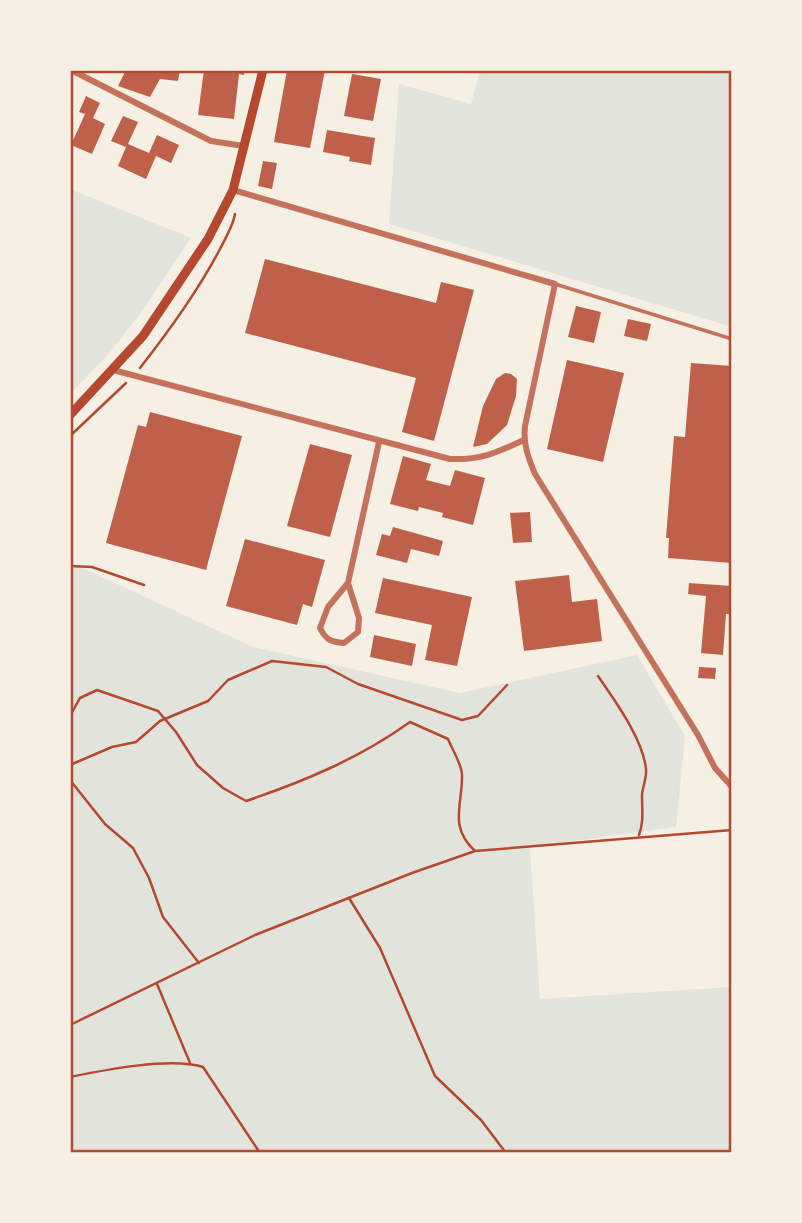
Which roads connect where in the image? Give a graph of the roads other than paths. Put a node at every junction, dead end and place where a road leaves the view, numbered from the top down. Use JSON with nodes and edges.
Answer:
{"nodes":[{"id":1,"x":71,"y":70,"type":"edge"},
{"id":2,"x":263,"y":70,"type":"edge"},
{"id":3,"x":244,"y":146,"type":"junction"},
{"id":4,"x":233,"y":190,"type":"junction"},
{"id":5,"x":555,"y":284,"type":"junction"},
{"id":6,"x":732,"y":339,"type":"edge"},
{"id":7,"x":113,"y":370,"type":"junction"},
{"id":8,"x":70,"y":415,"type":"edge"},
{"id":9,"x":524,"y":440,"type":"junction"},
{"id":10,"x":379,"y":442,"type":"junction"},
{"id":11,"x":348,"y":583,"type":"junction"},
{"id":12,"x":732,"y":787,"type":"edge"}],
"edges":[{"from":1,"to":3,"type":"street"},
{"from":2,"to":3,"type":"main road"},
{"from":3,"to":4,"type":"main road"},
{"from":4,"to":5,"type":"street"},
{"from":4,"to":7,"type":"main road"},
{"from":5,"to":6,"type":"lane"},
{"from":5,"to":9,"type":"street"},
{"from":7,"to":8,"type":"main road"},
{"from":7,"to":10,"type":"street"},
{"from":9,"to":10,"type":"street"},
{"from":9,"to":12,"type":"street"},
{"from":10,"to":11,"type":"street"},
{"from":11,"to":11,"type":"street"}]}
